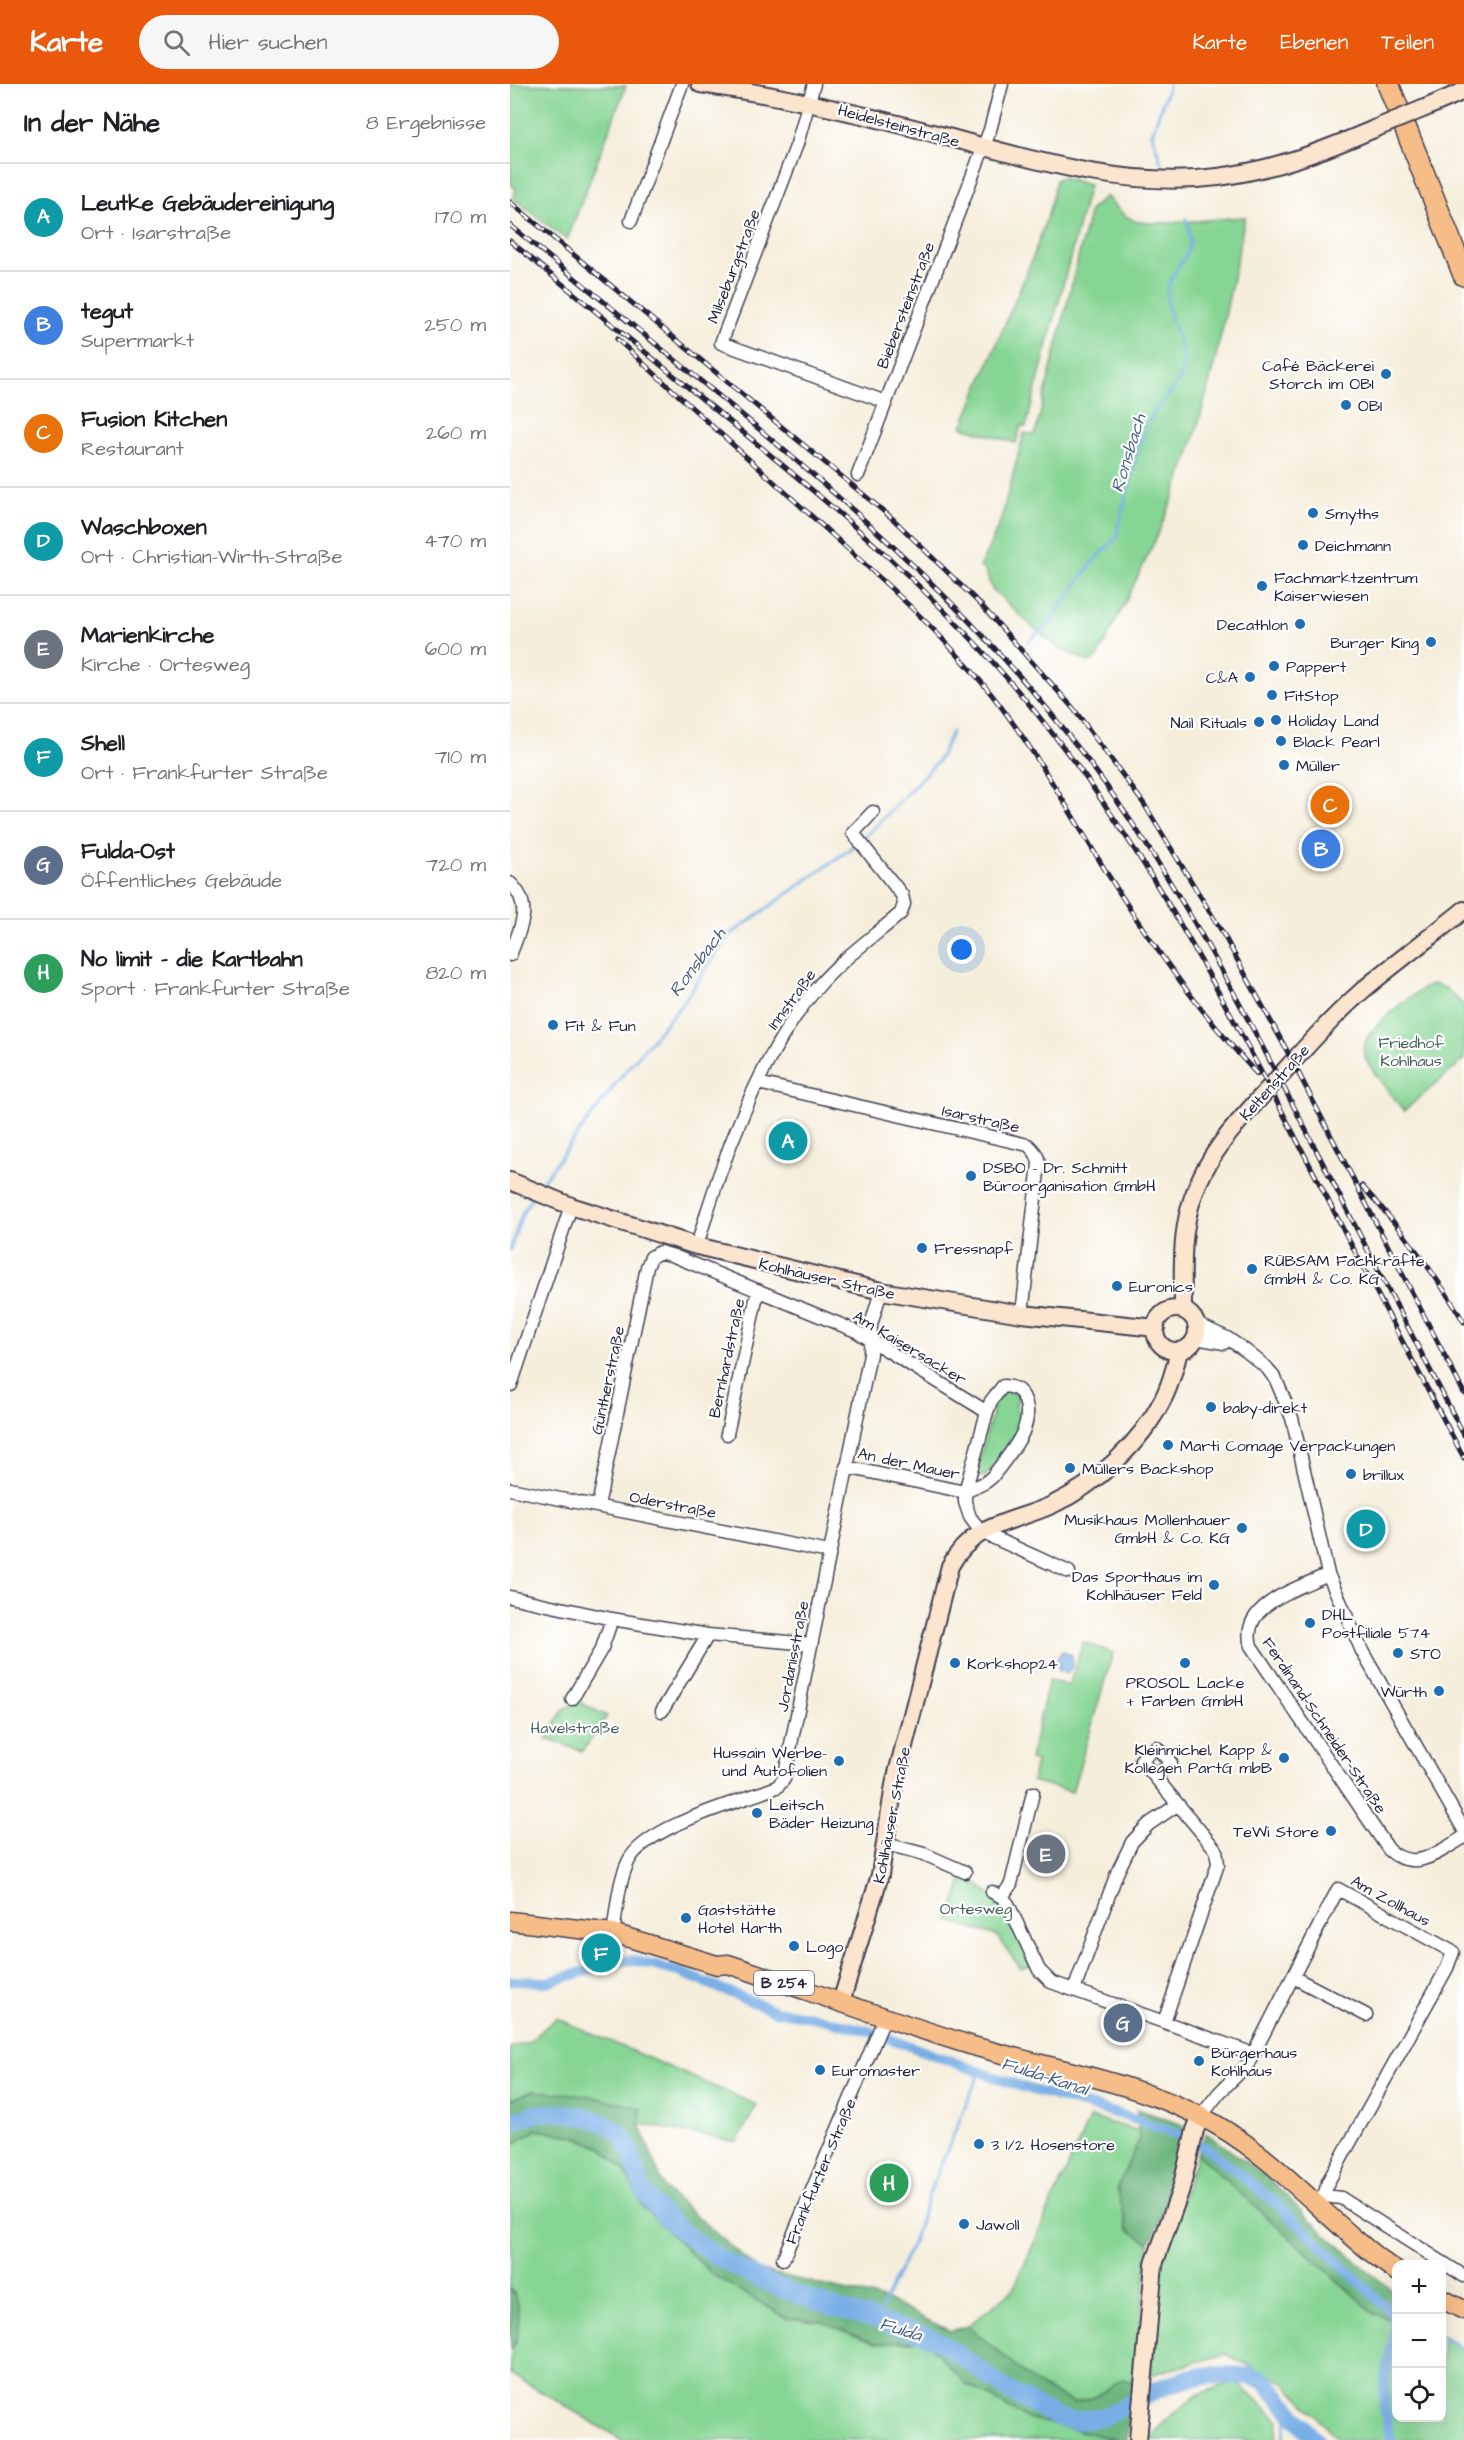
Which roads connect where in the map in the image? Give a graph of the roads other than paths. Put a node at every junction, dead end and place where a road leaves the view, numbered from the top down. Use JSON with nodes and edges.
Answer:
{"nodes":[{"id":1,"x":682,"y":84,"type":"edge"},
{"id":2,"x":700,"y":84,"type":"edge"},
{"id":3,"x":814,"y":84,"type":"edge"},
{"id":4,"x":1002,"y":84,"type":"edge"},
{"id":5,"x":1388,"y":84,"type":"edge"},
{"id":6,"x":1464,"y":91,"type":"edge"},
{"id":7,"x":810,"y":103,"type":"junction"},
{"id":8,"x":982,"y":147,"type":"junction"},
{"id":9,"x":631,"y":221,"type":"dead end"},
{"id":10,"x":1464,"y":274,"type":"edge"},
{"id":11,"x":885,"y":402,"type":"junction"},
{"id":12,"x":858,"y":475,"type":"dead end"},
{"id":13,"x":873,"y":812,"type":"dead end"},
{"id":14,"x":510,"y":883,"type":"edge"},
{"id":15,"x":1464,"y":910,"type":"edge"},
{"id":16,"x":510,"y":955,"type":"edge"},
{"id":17,"x":758,"y":1083,"type":"junction"},
{"id":18,"x":510,"y":1181,"type":"edge"},
{"id":19,"x":571,"y":1206,"type":"junction"},
{"id":20,"x":697,"y":1246,"type":"junction"},
{"id":21,"x":649,"y":1259,"type":"joint"},
{"id":22,"x":758,"y":1290,"type":"junction"},
{"id":23,"x":881,"y":1291,"type":"junction"},
{"id":24,"x":1183,"y":1310,"type":"junction"},
{"id":25,"x":1022,"y":1314,"type":"junction"},
{"id":26,"x":1156,"y":1328,"type":"junction"},
{"id":27,"x":1196,"y":1331,"type":"junction"},
{"id":28,"x":871,"y":1341,"type":"junction"},
{"id":29,"x":1179,"y":1351,"type":"junction"},
{"id":30,"x":512,"y":1385,"type":"dead end"},
{"id":31,"x":987,"y":1412,"type":"junction"},
{"id":32,"x":727,"y":1434,"type":"dead end"},
{"id":33,"x":846,"y":1467,"type":"junction"},
{"id":34,"x":510,"y":1489,"type":"edge"},
{"id":35,"x":965,"y":1492,"type":"junction"},
{"id":36,"x":598,"y":1506,"type":"junction"},
{"id":37,"x":981,"y":1532,"type":"junction"},
{"id":38,"x":829,"y":1552,"type":"junction"},
{"id":39,"x":1069,"y":1572,"type":"dead end"},
{"id":40,"x":1328,"y":1574,"type":"junction"},
{"id":41,"x":510,"y":1597,"type":"edge"},
{"id":42,"x":612,"y":1619,"type":"junction"},
{"id":43,"x":708,"y":1635,"type":"junction"},
{"id":44,"x":811,"y":1644,"type":"junction"},
{"id":45,"x":572,"y":1699,"type":"dead end"},
{"id":46,"x":662,"y":1711,"type":"dead end"},
{"id":47,"x":1155,"y":1777,"type":"dead end"},
{"id":48,"x":1033,"y":1793,"type":"dead end"},
{"id":49,"x":1177,"y":1805,"type":"junction"},
{"id":50,"x":1464,"y":1830,"type":"edge"},
{"id":51,"x":1464,"y":1837,"type":"edge"},
{"id":52,"x":886,"y":1844,"type":"junction"},
{"id":53,"x":965,"y":1872,"type":"dead end"},
{"id":54,"x":510,"y":1911,"type":"edge"},
{"id":55,"x":510,"y":1921,"type":"edge"},
{"id":56,"x":614,"y":1929,"type":"junction"},
{"id":57,"x":1293,"y":1977,"type":"junction"},
{"id":58,"x":1074,"y":1990,"type":"junction"},
{"id":59,"x":841,"y":2002,"type":"junction"},
{"id":60,"x":1366,"y":2016,"type":"dead end"},
{"id":61,"x":1164,"y":2022,"type":"junction"},
{"id":62,"x":880,"y":2029,"type":"junction"},
{"id":63,"x":1254,"y":2054,"type":"junction"},
{"id":64,"x":1198,"y":2123,"type":"junction"},
{"id":65,"x":1319,"y":2199,"type":"junction"},
{"id":66,"x":783,"y":2259,"type":"dead end"},
{"id":67,"x":1392,"y":2268,"type":"edge"},
{"id":68,"x":1464,"y":2276,"type":"edge"},
{"id":69,"x":1446,"y":2301,"type":"edge"},
{"id":70,"x":1464,"y":2310,"type":"edge"},
{"id":71,"x":1138,"y":2435,"type":"edge"}],
"edges":[{"from":1,"to":9,"type":"street"},
{"from":2,"to":7,"type":"main road","name":"Heidelsteinstraße"},
{"from":3,"to":7,"type":"street"},
{"from":4,"to":8,"type":"street","name":"Biebersteinstraße"},
{"from":5,"to":10,"type":"highway"},
{"from":6,"to":8,"type":"main road","name":"Heidelsteinstraße","bridge":true},
{"from":7,"to":8,"type":"main road","name":"Heidelsteinstraße"},
{"from":7,"to":11,"type":"street","name":"Milseburgstraße"},
{"from":8,"to":11,"type":"street","name":"Biebersteinstraße"},
{"from":11,"to":12,"type":"street","name":"Biebersteinstraße"},
{"from":13,"to":17,"type":"street","name":"Innstraße"},
{"from":14,"to":16,"type":"street"},
{"from":15,"to":24,"type":"main road","name":"Keltenstraße"},
{"from":17,"to":20,"type":"street","name":"Innstraße"},
{"from":17,"to":25,"type":"street","name":"Isarstraße"},
{"from":18,"to":19,"type":"main road","name":"Kohlhäuser Straße"},
{"from":19,"to":20,"type":"main road","name":"Kohlhäuser Straße"},
{"from":19,"to":30,"type":"street"},
{"from":20,"to":23,"type":"main road","name":"Kohlhäuser Straße"},
{"from":21,"to":22,"type":"street","name":"Am Kaisersacker"},
{"from":21,"to":36,"type":"street","name":"Güntherstraße"},
{"from":22,"to":28,"type":"street","name":"Am Kaisersacker"},
{"from":22,"to":32,"type":"street","name":"Bernhardstraße"},
{"from":23,"to":25,"type":"main road","name":"Kohlhäuser Straße"},
{"from":23,"to":28,"type":"street","name":"Jordanisstraße"},
{"from":24,"to":26,"type":"main road"},
{"from":24,"to":27,"type":"main road"},
{"from":25,"to":26,"type":"main road","name":"Kohlhäuser Straße"},
{"from":26,"to":29,"type":"main road"},
{"from":27,"to":29,"type":"main road"},
{"from":27,"to":40,"type":"street"},
{"from":28,"to":31,"type":"street","name":"Am Kaisersacker"},
{"from":28,"to":33,"type":"street","name":"Jordanisstraße"},
{"from":29,"to":37,"type":"main road","name":"Kohlhäuser Straße"},
{"from":31,"to":35,"type":"street"},
{"from":31,"to":35,"type":"street"},
{"from":33,"to":35,"type":"street","name":"An der Mauer"},
{"from":33,"to":38,"type":"street","name":"Jordanisstraße"},
{"from":34,"to":36,"type":"street","name":"Oderstraße"},
{"from":35,"to":37,"type":"street"},
{"from":36,"to":38,"type":"street","name":"Oderstraße"},
{"from":37,"to":39,"type":"street"},
{"from":37,"to":52,"type":"main road","name":"Kohlhäuser Straße"},
{"from":38,"to":44,"type":"street","name":"Jordanisstraße"},
{"from":40,"to":50,"type":"street"},
{"from":40,"to":51,"type":"street","name":"Ferdinand-Schneider-Straße"},
{"from":41,"to":42,"type":"street"},
{"from":42,"to":43,"type":"street"},
{"from":42,"to":45,"type":"street"},
{"from":43,"to":44,"type":"street"},
{"from":43,"to":46,"type":"street"},
{"from":44,"to":56,"type":"street","name":"Jordanisstraße"},
{"from":47,"to":49,"type":"street"},
{"from":48,"to":58,"type":"street"},
{"from":49,"to":58,"type":"street"},
{"from":49,"to":61,"type":"street"},
{"from":52,"to":53,"type":"street"},
{"from":52,"to":59,"type":"main road","name":"Kohlhäuser Straße"},
{"from":54,"to":56,"type":"main road","number":"B 254"},
{"from":55,"to":56,"type":"main road","number":"B 254"},
{"from":56,"to":59,"type":"main road","number":"B 254"},
{"from":57,"to":60,"type":"street"},
{"from":57,"to":63,"type":"street","name":"Am Zollhaus"},
{"from":57,"to":65,"type":"street","name":"Am Zollhaus"},
{"from":58,"to":61,"type":"street"},
{"from":59,"to":62,"type":"main road","number":"B 254"},
{"from":61,"to":63,"type":"street"},
{"from":62,"to":64,"type":"main road","number":"B 254"},
{"from":62,"to":66,"type":"street","name":"Frankfurter Straße"},
{"from":63,"to":64,"type":"street","name":"Am Zollhaus"},
{"from":64,"to":65,"type":"main road","number":"B 254"},
{"from":64,"to":71,"type":"main road"},
{"from":65,"to":67,"type":"main road","number":"B 254"},
{"from":65,"to":68,"type":"street"},
{"from":69,"to":70,"type":"main road"}]}
